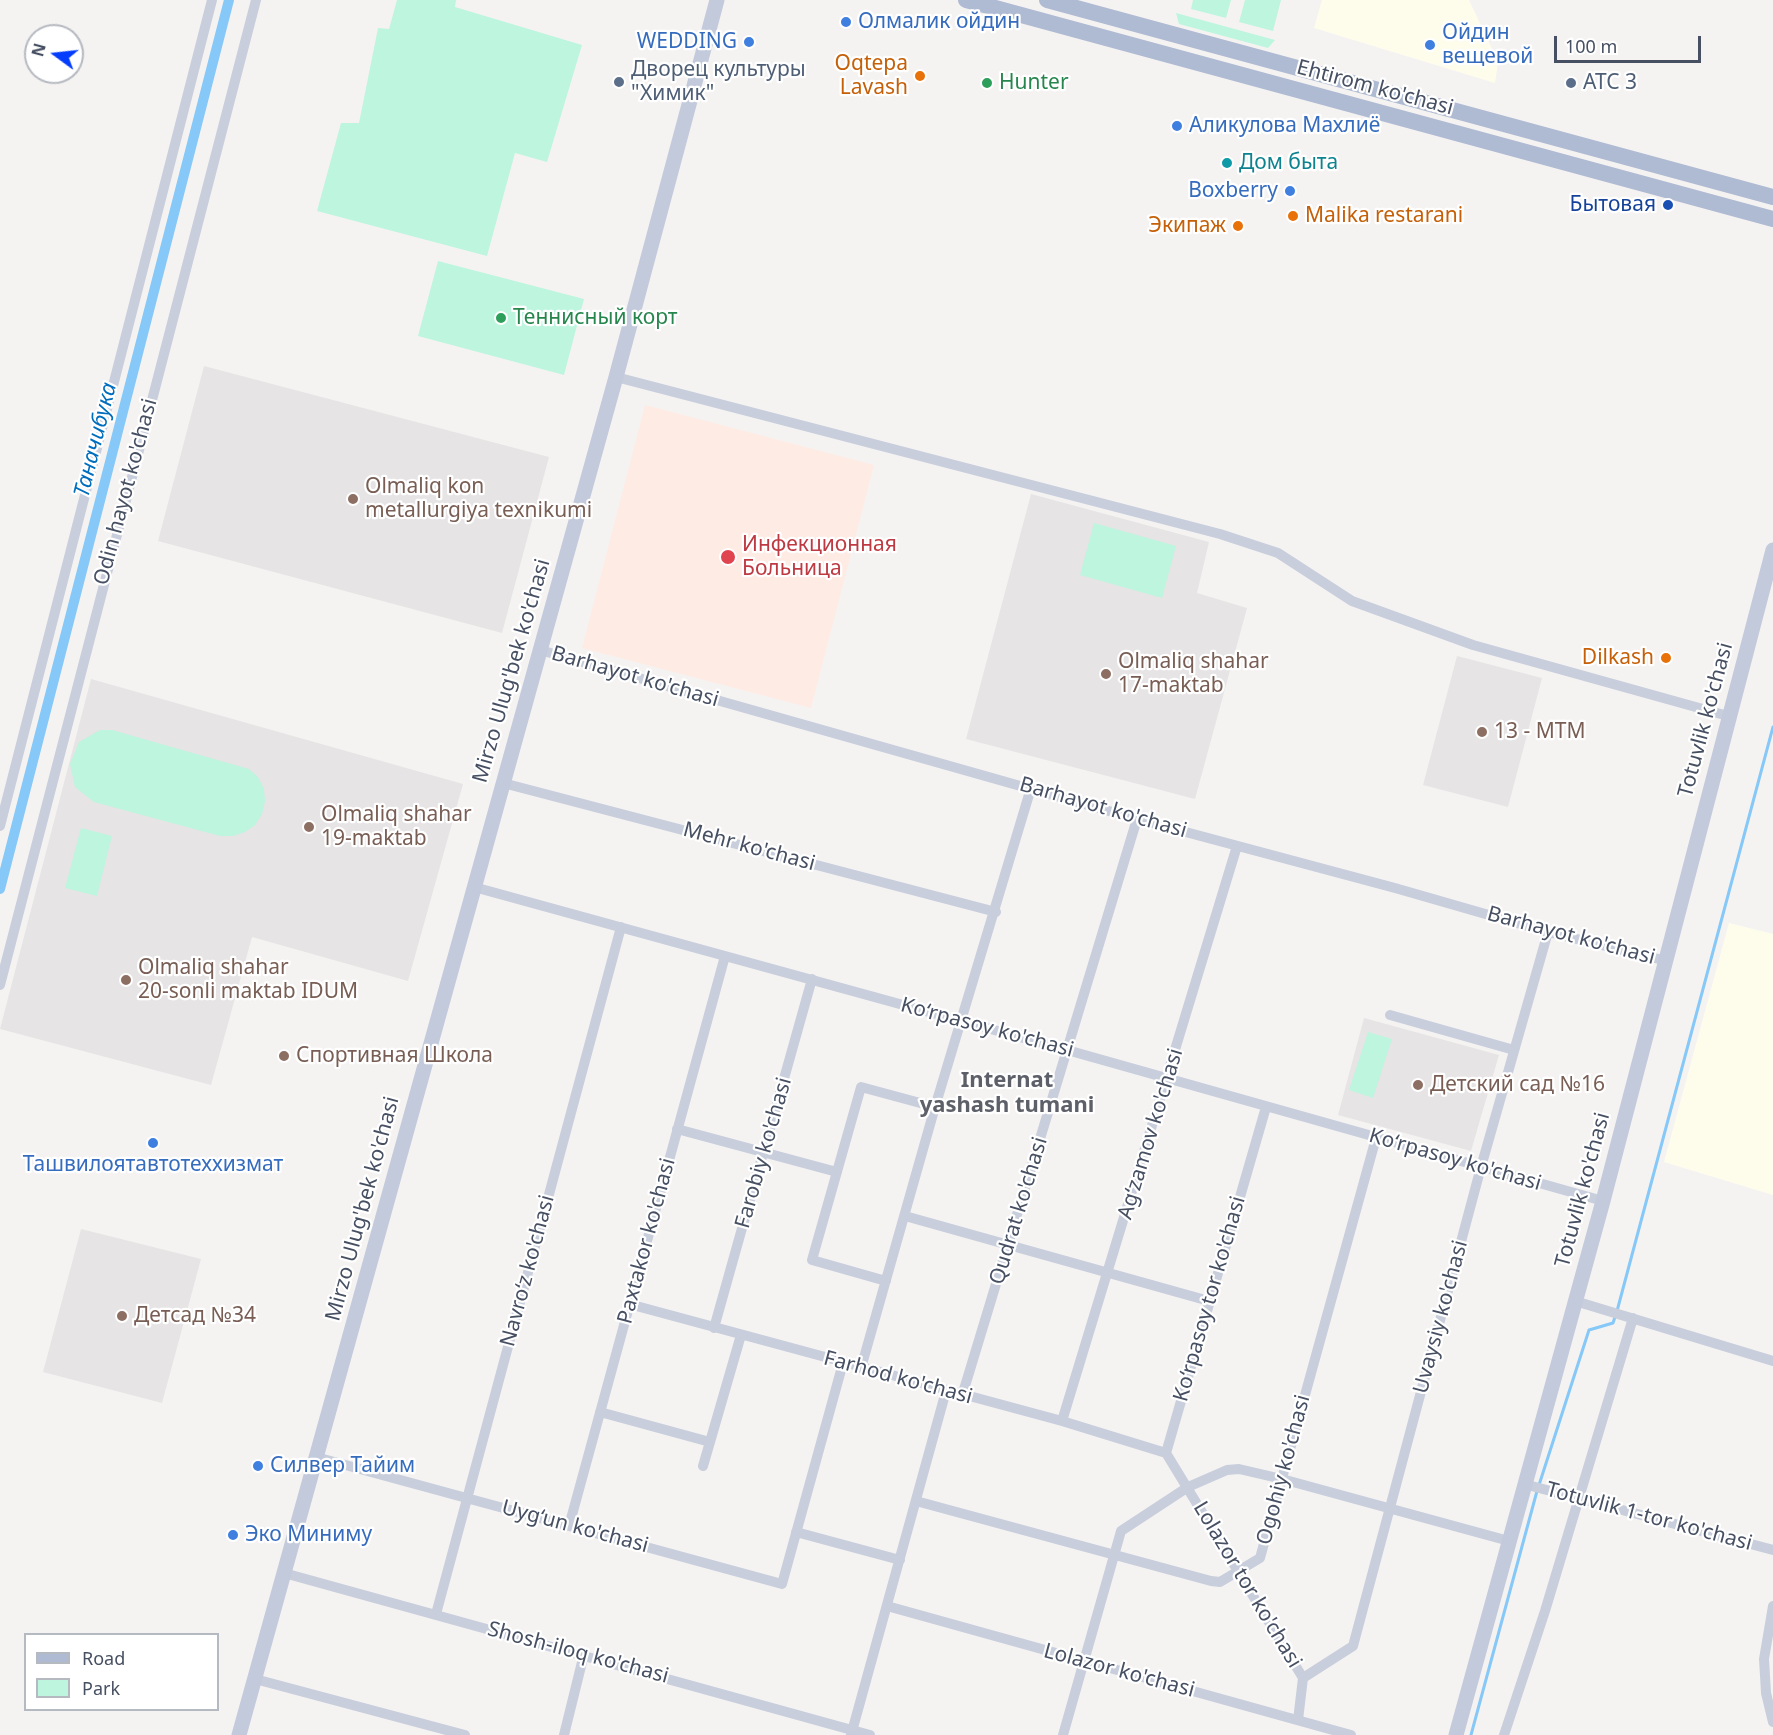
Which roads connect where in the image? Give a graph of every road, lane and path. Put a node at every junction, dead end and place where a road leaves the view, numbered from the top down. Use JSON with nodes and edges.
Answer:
{"nodes":[{"id":1,"x":212,"y":0,"type":"edge"},
{"id":2,"x":256,"y":0,"type":"edge"},
{"id":3,"x":717,"y":0,"type":"edge"},
{"id":4,"x":966,"y":0,"type":"edge"},
{"id":5,"x":1047,"y":0,"type":"edge"},
{"id":6,"x":1773,"y":197,"type":"edge"},
{"id":7,"x":1773,"y":219,"type":"edge"},
{"id":8,"x":616,"y":377,"type":"junction"},
{"id":9,"x":1773,"y":550,"type":"edge"},
{"id":10,"x":540,"y":650,"type":"junction"},
{"id":11,"x":1728,"y":716,"type":"junction"},
{"id":12,"x":503,"y":783,"type":"junction"},
{"id":13,"x":1031,"y":788,"type":"junction"},
{"id":14,"x":1137,"y":819,"type":"junction"},
{"id":15,"x":0,"y":826,"type":"edge"},
{"id":16,"x":1237,"y":846,"type":"junction"},
{"id":17,"x":474,"y":887,"type":"junction"},
{"id":18,"x":996,"y":912,"type":"junction"},
{"id":19,"x":621,"y":927,"type":"junction"},
{"id":20,"x":1548,"y":932,"type":"junction"},
{"id":21,"x":725,"y":956,"type":"junction"},
{"id":22,"x":1667,"y":962,"type":"junction"},
{"id":23,"x":812,"y":979,"type":"junction"},
{"id":24,"x":0,"y":985,"type":"edge"},
{"id":25,"x":1390,"y":1015,"type":"dead end"},
{"id":26,"x":962,"y":1021,"type":"junction"},
{"id":27,"x":1067,"y":1050,"type":"junction"},
{"id":28,"x":1514,"y":1050,"type":"junction"},
{"id":29,"x":1167,"y":1079,"type":"junction"},
{"id":30,"x":935,"y":1107,"type":"junction"},
{"id":31,"x":1266,"y":1107,"type":"junction"},
{"id":32,"x":677,"y":1129,"type":"junction"},
{"id":33,"x":1376,"y":1138,"type":"junction"},
{"id":34,"x":764,"y":1153,"type":"junction"},
{"id":35,"x":1481,"y":1167,"type":"junction"},
{"id":36,"x":837,"y":1172,"type":"junction"},
{"id":37,"x":1603,"y":1201,"type":"junction"},
{"id":38,"x":905,"y":1216,"type":"junction"},
{"id":39,"x":1010,"y":1244,"type":"junction"},
{"id":40,"x":1109,"y":1274,"type":"junction"},
{"id":41,"x":886,"y":1281,"type":"junction"},
{"id":42,"x":1209,"y":1301,"type":"junction"},
{"id":43,"x":1575,"y":1301,"type":"junction"},
{"id":44,"x":629,"y":1304,"type":"junction"},
{"id":45,"x":1630,"y":1317,"type":"junction"},
{"id":46,"x":714,"y":1328,"type":"junction"},
{"id":47,"x":741,"y":1335,"type":"junction"},
{"id":48,"x":1773,"y":1361,"type":"edge"},
{"id":49,"x":843,"y":1363,"type":"junction"},
{"id":50,"x":861,"y":1368,"type":"junction"},
{"id":51,"x":946,"y":1391,"type":"junction"},
{"id":52,"x":962,"y":1396,"type":"junction"},
{"id":53,"x":600,"y":1412,"type":"junction"},
{"id":54,"x":1062,"y":1422,"type":"junction"},
{"id":55,"x":710,"y":1442,"type":"junction"},
{"id":56,"x":1166,"y":1453,"type":"junction"},
{"id":57,"x":316,"y":1457,"type":"junction"},
{"id":58,"x":703,"y":1466,"type":"dead end"},
{"id":59,"x":1282,"y":1479,"type":"junction"},
{"id":60,"x":1528,"y":1485,"type":"junction"},
{"id":61,"x":1188,"y":1487,"type":"junction"},
{"id":62,"x":467,"y":1498,"type":"junction"},
{"id":63,"x":1579,"y":1498,"type":"junction"},
{"id":64,"x":916,"y":1501,"type":"junction"},
{"id":65,"x":1391,"y":1508,"type":"junction"},
{"id":66,"x":569,"y":1526,"type":"junction"},
{"id":67,"x":796,"y":1532,"type":"junction"},
{"id":68,"x":1509,"y":1540,"type":"junction"},
{"id":69,"x":1773,"y":1550,"type":"edge"},
{"id":70,"x":1112,"y":1554,"type":"junction"},
{"id":71,"x":900,"y":1560,"type":"junction"},
{"id":72,"x":1239,"y":1571,"type":"junction"},
{"id":73,"x":284,"y":1573,"type":"junction"},
{"id":74,"x":887,"y":1606,"type":"junction"},
{"id":75,"x":1773,"y":1606,"type":"edge"},
{"id":76,"x":436,"y":1614,"type":"junction"},
{"id":77,"x":584,"y":1654,"type":"junction"},
{"id":78,"x":1768,"y":1660,"type":"edge"},
{"id":79,"x":1083,"y":1661,"type":"junction"},
{"id":80,"x":255,"y":1678,"type":"junction"},
{"id":81,"x":1303,"y":1678,"type":"junction"},
{"id":82,"x":1298,"y":1720,"type":"junction"},
{"id":83,"x":1773,"y":1722,"type":"edge"},
{"id":84,"x":851,"y":1732,"type":"edge"},
{"id":85,"x":239,"y":1735,"type":"edge"},
{"id":86,"x":465,"y":1735,"type":"edge"},
{"id":87,"x":564,"y":1735,"type":"edge"},
{"id":88,"x":870,"y":1735,"type":"edge"},
{"id":89,"x":1063,"y":1735,"type":"edge"},
{"id":90,"x":1351,"y":1735,"type":"edge"},
{"id":91,"x":1456,"y":1735,"type":"edge"},
{"id":92,"x":1504,"y":1735,"type":"edge"}],
"edges":[{"from":1,"to":15,"type":"street","name":"Odin hayot ko'chasi"},
{"from":2,"to":24,"type":"street","name":"Odin hayot ko'chasi"},
{"from":3,"to":8,"type":"main road","name":"Mirzo Ulug'bek ko'chasi"},
{"from":4,"to":7,"type":"main road","name":"Ehtirom ko'chasi"},
{"from":5,"to":6,"type":"main road","name":"Ehtirom ko'chasi"},
{"from":8,"to":10,"type":"main road","name":"Mirzo Ulug'bek ko'chasi"},
{"from":8,"to":11,"type":"street"},
{"from":9,"to":11,"type":"main road","name":"Totuvlik ko'chasi"},
{"from":10,"to":12,"type":"main road","name":"Mirzo Ulug'bek ko'chasi"},
{"from":10,"to":13,"type":"street","name":"Barhayot ko'chasi"},
{"from":11,"to":22,"type":"main road","name":"Totuvlik ko'chasi"},
{"from":12,"to":17,"type":"main road","name":"Mirzo Ulug'bek ko'chasi"},
{"from":12,"to":18,"type":"street","name":"Mehr ko'chasi"},
{"from":13,"to":14,"type":"street","name":"Barhayot ko'chasi"},
{"from":13,"to":18,"type":"street"},
{"from":14,"to":16,"type":"street","name":"Barhayot ko'chasi"},
{"from":14,"to":27,"type":"street","name":"Qudrat ko'chasi"},
{"from":16,"to":20,"type":"street","name":"Barhayot ko'chasi"},
{"from":16,"to":29,"type":"street","name":"Ag‘zamov ko'chasi"},
{"from":17,"to":19,"type":"street","name":"Ko‘rpasoy ko'chasi"},
{"from":17,"to":57,"type":"main road","name":"Mirzo Ulug'bek ko'chasi"},
{"from":18,"to":26,"type":"street"},
{"from":19,"to":21,"type":"street","name":"Ko‘rpasoy ko'chasi"},
{"from":19,"to":62,"type":"street","name":"Navro‘z ko'chasi"},
{"from":20,"to":22,"type":"street","name":"Barhayot ko'chasi"},
{"from":20,"to":28,"type":"street","name":"Uvaysiy ko'chasi"},
{"from":21,"to":23,"type":"street","name":"Ko‘rpasoy ko'chasi"},
{"from":21,"to":32,"type":"street","name":"Paxtakor ko'chasi"},
{"from":22,"to":37,"type":"main road","name":"Totuvlik ko'chasi"},
{"from":23,"to":26,"type":"street","name":"Ko‘rpasoy ko'chasi"},
{"from":23,"to":34,"type":"street","name":"Farobiy ko'chasi"},
{"from":25,"to":28,"type":"street"},
{"from":26,"to":27,"type":"street","name":"Ko‘rpasoy ko'chasi"},
{"from":26,"to":30,"type":"street"},
{"from":27,"to":29,"type":"street","name":"Ko‘rpasoy ko'chasi"},
{"from":27,"to":39,"type":"street","name":"Qudrat ko'chasi"},
{"from":28,"to":35,"type":"street","name":"Uvaysiy ko'chasi"},
{"from":29,"to":31,"type":"street","name":"Ko‘rpasoy ko'chasi"},
{"from":29,"to":40,"type":"street","name":"Ag‘zamov ko'chasi"},
{"from":30,"to":36,"type":"street"},
{"from":30,"to":38,"type":"street"},
{"from":31,"to":33,"type":"street","name":"Ko‘rpasoy ko'chasi"},
{"from":31,"to":42,"type":"street","name":"Ko‘rpasoy tor ko'chasi"},
{"from":32,"to":34,"type":"street"},
{"from":32,"to":44,"type":"street","name":"Paxtakor ko'chasi"},
{"from":33,"to":35,"type":"street","name":"Ko‘rpasoy ko'chasi"},
{"from":33,"to":59,"type":"street","name":"Ogohiy ko'chasi"},
{"from":34,"to":36,"type":"street"},
{"from":34,"to":46,"type":"street","name":"Farobiy ko'chasi"},
{"from":35,"to":37,"type":"street","name":"Ko‘rpasoy ko'chasi"},
{"from":35,"to":65,"type":"street","name":"Uvaysiy ko'chasi"},
{"from":36,"to":41,"type":"street"},
{"from":37,"to":43,"type":"main road","name":"Totuvlik ko'chasi"},
{"from":38,"to":39,"type":"street"},
{"from":38,"to":41,"type":"street"},
{"from":39,"to":40,"type":"street"},
{"from":39,"to":52,"type":"street","name":"Qudrat ko'chasi"},
{"from":40,"to":42,"type":"street"},
{"from":40,"to":54,"type":"street","name":"Ag‘zamov ko'chasi"},
{"from":41,"to":50,"type":"street"},
{"from":42,"to":56,"type":"street","name":"Ko‘rpasoy tor ko'chasi"},
{"from":43,"to":45,"type":"street"},
{"from":43,"to":60,"type":"main road","name":"Totuvlik ko'chasi"},
{"from":44,"to":46,"type":"street","name":"Farhod ko'chasi"},
{"from":44,"to":53,"type":"street","name":"Paxtakor ko'chasi"},
{"from":45,"to":48,"type":"street"},
{"from":45,"to":63,"type":"street"},
{"from":46,"to":47,"type":"street","name":"Farhod ko'chasi"},
{"from":47,"to":49,"type":"street","name":"Farhod ko'chasi"},
{"from":47,"to":55,"type":"street"},
{"from":49,"to":50,"type":"street","name":"Farhod ko'chasi"},
{"from":49,"to":67,"type":"street","name":"Uyg‘un ko'chasi"},
{"from":50,"to":51,"type":"street","name":"Farhod ko'chasi"},
{"from":51,"to":52,"type":"street","name":"Farhod ko'chasi"},
{"from":51,"to":64,"type":"street"},
{"from":52,"to":54,"type":"street","name":"Farhod ko'chasi"},
{"from":53,"to":55,"type":"street"},
{"from":53,"to":66,"type":"street","name":"Paxtakor ko'chasi"},
{"from":54,"to":56,"type":"street","name":"Farhod ko'chasi"},
{"from":55,"to":58,"type":"street"},
{"from":56,"to":61,"type":"street"},
{"from":57,"to":62,"type":"street","name":"Uyg‘un ko'chasi"},
{"from":57,"to":73,"type":"main road","name":"Mirzo Ulug'bek ko'chasi"},
{"from":59,"to":61,"type":"street"},
{"from":59,"to":65,"type":"street"},
{"from":59,"to":72,"type":"street","name":"Ogohiy ko'chasi"},
{"from":60,"to":63,"type":"street","name":"Totuvlik 1-tor ko'chasi"},
{"from":60,"to":68,"type":"main road","name":"Totuvlik ko'chasi"},
{"from":61,"to":70,"type":"street"},
{"from":61,"to":72,"type":"street","name":"Lolazor tor ko'chasi"},
{"from":62,"to":66,"type":"street","name":"Uyg‘un ko'chasi"},
{"from":62,"to":76,"type":"street","name":"Navro‘z ko'chasi"},
{"from":63,"to":69,"type":"street","name":"Totuvlik 1-tor ko'chasi"},
{"from":63,"to":92,"type":"street"},
{"from":64,"to":70,"type":"street","name":"Ogohiy ko'chasi"},
{"from":64,"to":71,"type":"street"},
{"from":65,"to":68,"type":"street"},
{"from":65,"to":81,"type":"street","name":"Uvaysiy ko'chasi"},
{"from":66,"to":67,"type":"street","name":"Uyg‘un ko'chasi"},
{"from":67,"to":71,"type":"street"},
{"from":68,"to":91,"type":"main road","name":"Totuvlik ko'chasi"},
{"from":70,"to":72,"type":"street","name":"Ogohiy ko'chasi"},
{"from":70,"to":79,"type":"street"},
{"from":71,"to":74,"type":"street"},
{"from":72,"to":81,"type":"street","name":"Lolazor tor ko'chasi"},
{"from":73,"to":76,"type":"street","name":"Shosh-iloq ko'chasi"},
{"from":73,"to":80,"type":"main road","name":"Mirzo Ulug'bek ko'chasi"},
{"from":74,"to":79,"type":"street","name":"Lolazor ko'chasi"},
{"from":74,"to":84,"type":"street"},
{"from":75,"to":78,"type":"street"},
{"from":76,"to":77,"type":"street","name":"Shosh-iloq ko'chasi"},
{"from":77,"to":84,"type":"street","name":"Shosh-iloq ko'chasi"},
{"from":77,"to":87,"type":"street"},
{"from":78,"to":83,"type":"street"},
{"from":79,"to":82,"type":"street","name":"Lolazor ko'chasi"},
{"from":79,"to":89,"type":"street"},
{"from":80,"to":85,"type":"main road","name":"Mirzo Ulug'bek ko'chasi"},
{"from":80,"to":86,"type":"street"},
{"from":81,"to":82,"type":"street","name":"Lolazor tor ko'chasi"},
{"from":82,"to":90,"type":"street","name":"Lolazor ko'chasi"},
{"from":84,"to":88,"type":"street","name":"Shosh-iloq ko'chasi"}]}
